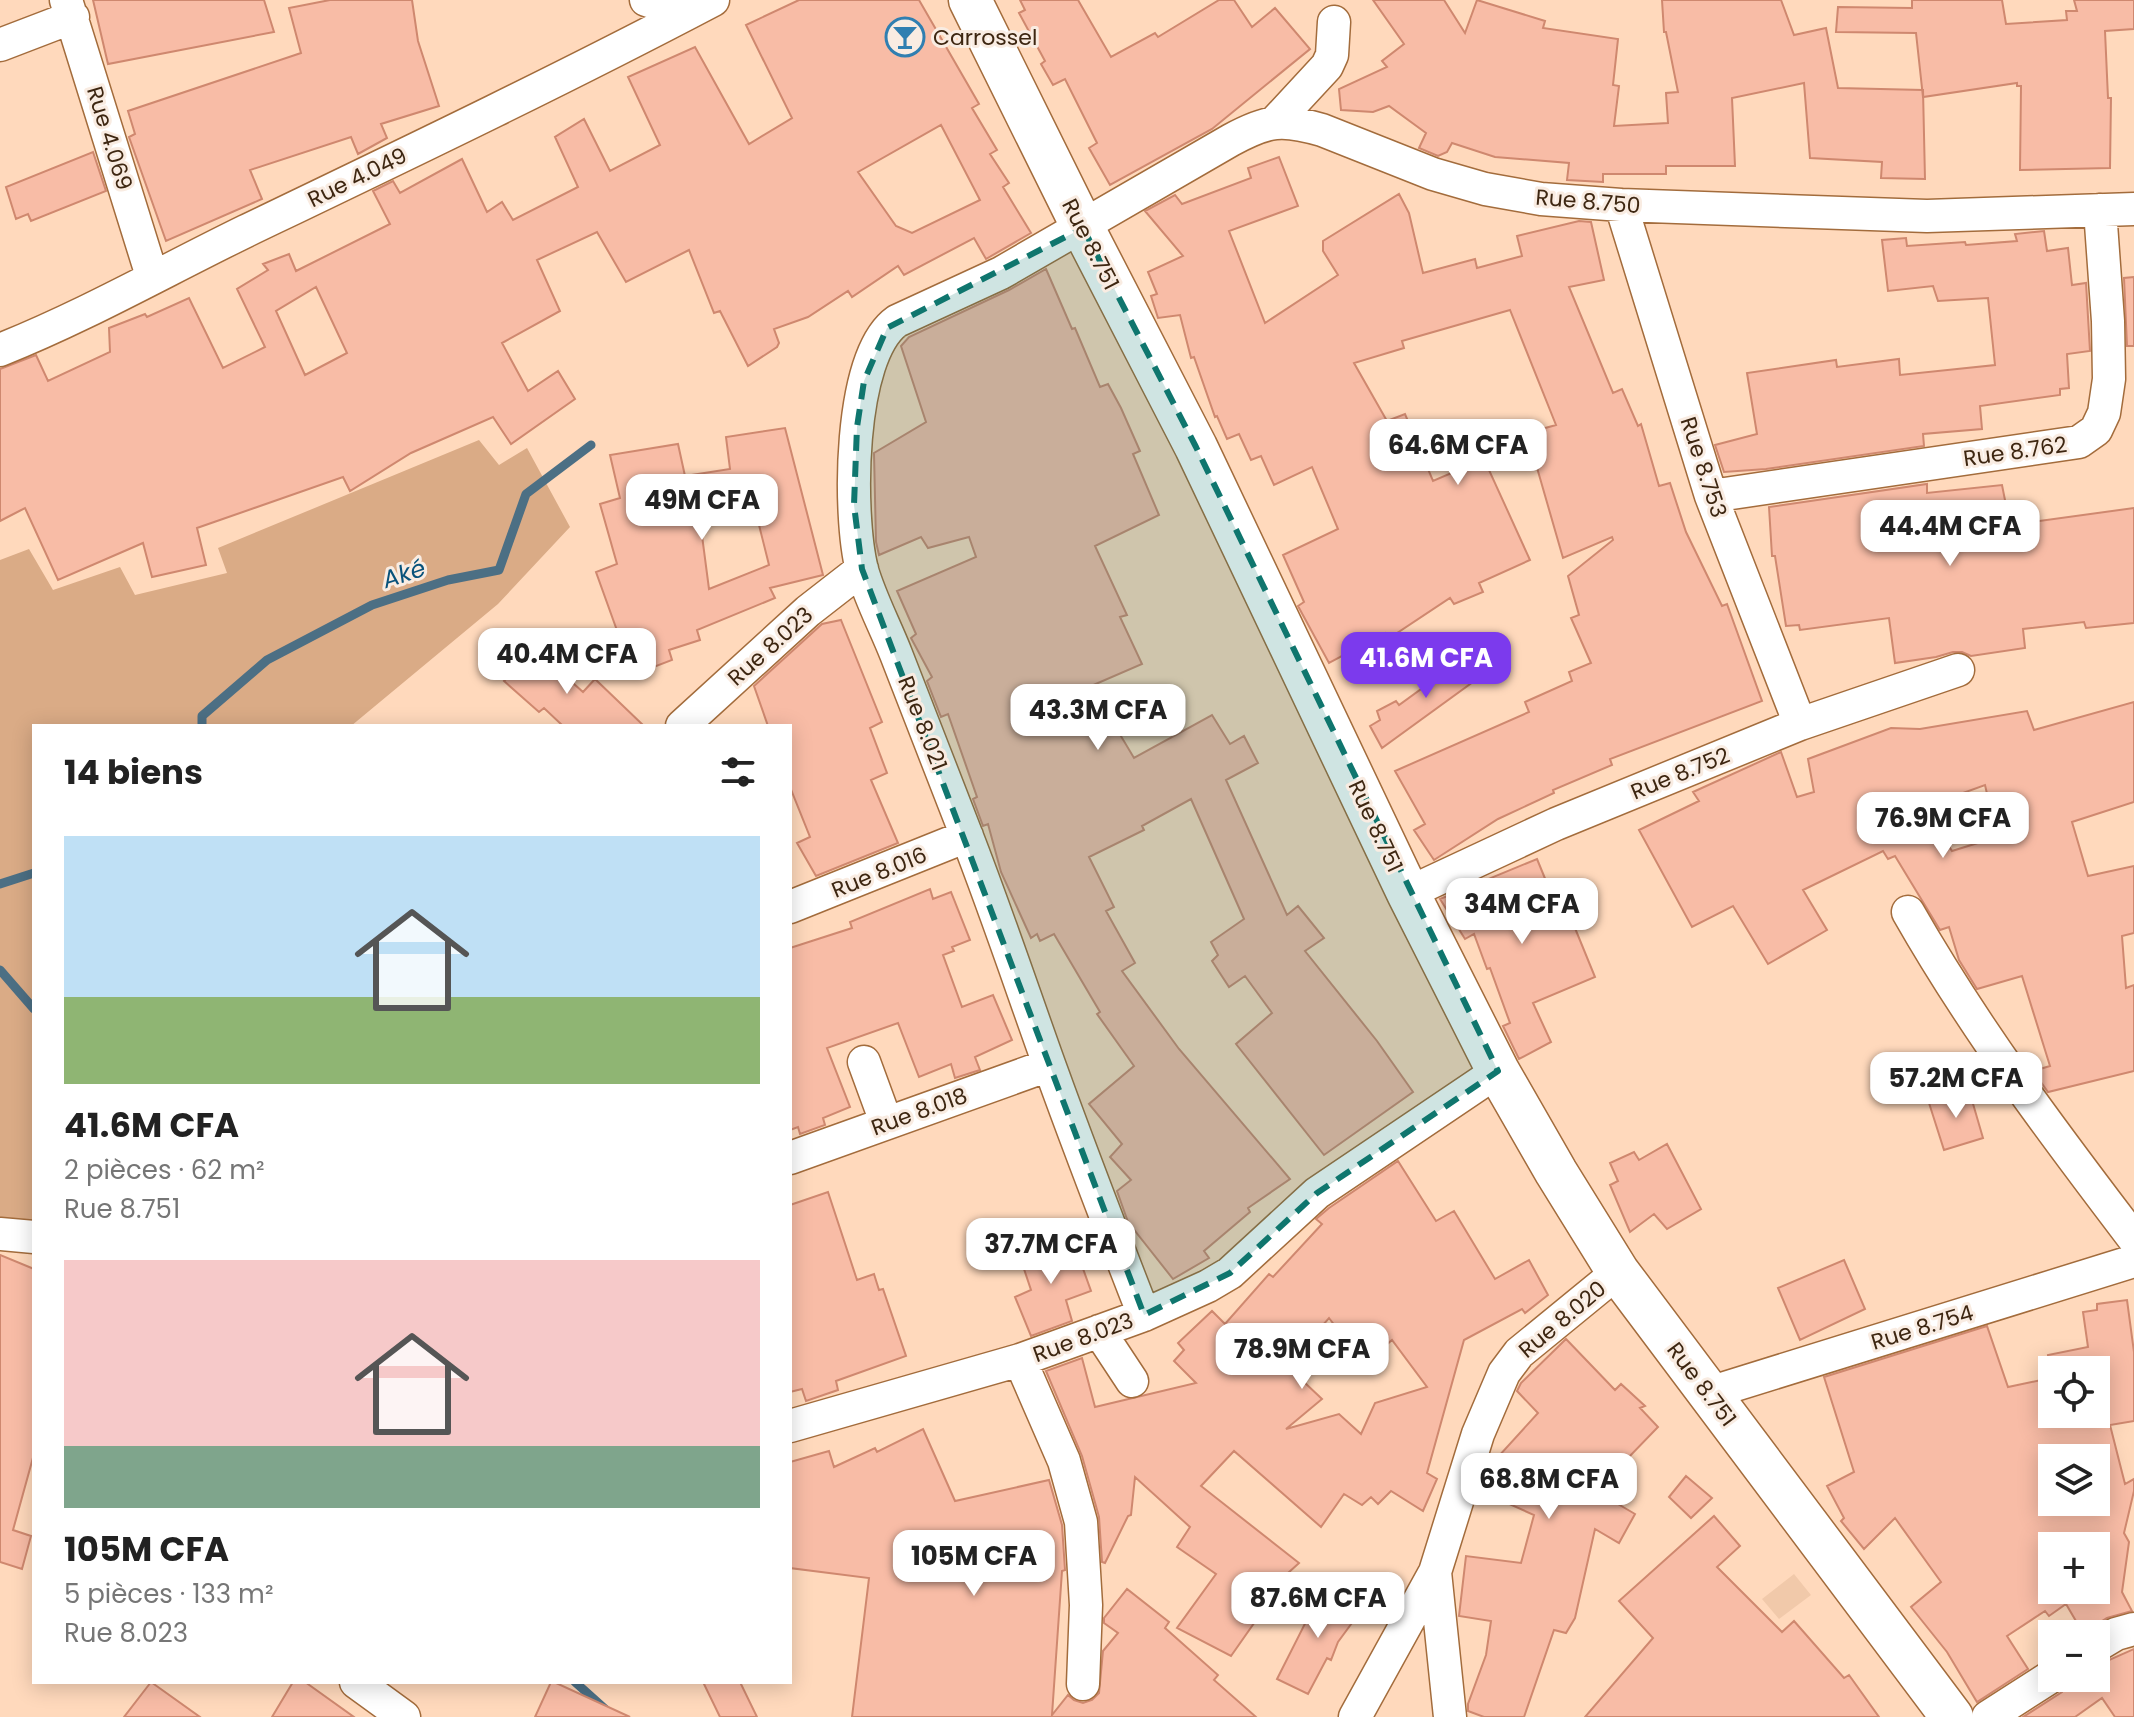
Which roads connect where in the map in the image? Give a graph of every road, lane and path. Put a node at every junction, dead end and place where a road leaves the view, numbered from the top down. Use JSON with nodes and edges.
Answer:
{"nodes":[{"id":1,"x":646,"y":0,"type":"edge"},
{"id":2,"x":970,"y":0,"type":"edge"},
{"id":3,"x":699,"y":7,"type":"edge"},
{"id":4,"x":70,"y":8,"type":"edge"},
{"id":5,"x":1334,"y":22,"type":"dead end"},
{"id":6,"x":0,"y":45,"type":"edge"},
{"id":7,"x":1276,"y":121,"type":"junction"},
{"id":8,"x":1621,"y":205,"type":"junction"},
{"id":9,"x":2134,"y":209,"type":"edge"},
{"id":10,"x":2100,"y":210,"type":"junction"},
{"id":11,"x":1083,"y":228,"type":"junction"},
{"id":12,"x":152,"y":276,"type":"junction"},
{"id":13,"x":0,"y":350,"type":"edge"},
{"id":14,"x":1711,"y":496,"type":"junction"},
{"id":15,"x":862,"y":569,"type":"junction"},
{"id":16,"x":1958,"y":670,"type":"dead end"},
{"id":17,"x":684,"y":724,"type":"edge"},
{"id":18,"x":1800,"y":724,"type":"junction"},
{"id":19,"x":967,"y":836,"type":"junction"},
{"id":20,"x":1408,"y":893,"type":"junction"},
{"id":21,"x":792,"y":906,"type":"edge"},
{"id":22,"x":1908,"y":912,"type":"dead end"},
{"id":23,"x":864,"y":1062,"type":"dead end"},
{"id":24,"x":1049,"y":1065,"type":"junction"},
{"id":25,"x":1498,"y":1071,"type":"junction"},
{"id":26,"x":886,"y":1122,"type":"junction"},
{"id":27,"x":792,"y":1157,"type":"edge"},
{"id":28,"x":0,"y":1234,"type":"edge"},
{"id":29,"x":32,"y":1237,"type":"edge"},
{"id":30,"x":2134,"y":1239,"type":"edge"},
{"id":31,"x":2134,"y":1261,"type":"edge"},
{"id":32,"x":1618,"y":1272,"type":"junction"},
{"id":33,"x":1144,"y":1315,"type":"junction"},
{"id":34,"x":1099,"y":1331,"type":"junction"},
{"id":35,"x":1020,"y":1360,"type":"junction"},
{"id":36,"x":1132,"y":1381,"type":"dead end"},
{"id":37,"x":1709,"y":1393,"type":"junction"},
{"id":38,"x":792,"y":1425,"type":"edge"},
{"id":39,"x":1435,"y":1572,"type":"junction"},
{"id":40,"x":2134,"y":1629,"type":"edge"},
{"id":41,"x":2110,"y":1638,"type":"edge"},
{"id":42,"x":359,"y":1684,"type":"edge"},
{"id":43,"x":1083,"y":1684,"type":"dead end"},
{"id":44,"x":2038,"y":1685,"type":"edge"},
{"id":45,"x":404,"y":1717,"type":"edge"},
{"id":46,"x":1355,"y":1717,"type":"edge"},
{"id":47,"x":1450,"y":1717,"type":"edge"},
{"id":48,"x":1952,"y":1717,"type":"edge"},
{"id":49,"x":1988,"y":1717,"type":"edge"}],
"edges":[{"from":1,"to":3,"type":"street"},
{"from":2,"to":11,"type":"main road","name":"Rue 8.751"},
{"from":3,"to":12,"type":"street","name":"Rue 4.049"},
{"from":4,"to":6,"type":"street"},
{"from":4,"to":12,"type":"street","name":"Rue 4.069"},
{"from":5,"to":7,"type":"street"},
{"from":7,"to":8,"type":"street","name":"Rue 8.750"},
{"from":7,"to":11,"type":"street"},
{"from":8,"to":10,"type":"street","name":"Rue 8.750"},
{"from":8,"to":14,"type":"street","name":"Rue 8.753"},
{"from":9,"to":10,"type":"street","name":"Rue 8.750"},
{"from":10,"to":14,"type":"street","name":"Rue 8.762"},
{"from":11,"to":15,"type":"street","name":"Rue 8.021"},
{"from":11,"to":20,"type":"main road","name":"Rue 8.751"},
{"from":12,"to":13,"type":"street","name":"Rue 4.049"},
{"from":14,"to":18,"type":"street","name":"Rue 8.753"},
{"from":15,"to":17,"type":"street","name":"Rue 8.023"},
{"from":15,"to":19,"type":"street","name":"Rue 8.021"},
{"from":16,"to":18,"type":"street","name":"Rue 8.752"},
{"from":18,"to":20,"type":"street","name":"Rue 8.752"},
{"from":19,"to":21,"type":"street","name":"Rue 8.016"},
{"from":19,"to":24,"type":"street","name":"Rue 8.021"},
{"from":20,"to":25,"type":"main road","name":"Rue 8.751"},
{"from":22,"to":30,"type":"street"},
{"from":23,"to":26,"type":"street"},
{"from":24,"to":26,"type":"street","name":"Rue 8.018"},
{"from":24,"to":33,"type":"street","name":"Rue 8.021"},
{"from":25,"to":32,"type":"main road","name":"Rue 8.751"},
{"from":25,"to":33,"type":"street","name":"Rue 8.023"},
{"from":26,"to":27,"type":"street","name":"Rue 8.018"},
{"from":28,"to":29,"type":"street"},
{"from":31,"to":37,"type":"street","name":"Rue 8.754"},
{"from":32,"to":37,"type":"main road","name":"Rue 8.751"},
{"from":32,"to":39,"type":"street","name":"Rue 8.020"},
{"from":33,"to":34,"type":"street","name":"Rue 8.023"},
{"from":34,"to":35,"type":"street","name":"Rue 8.023"},
{"from":34,"to":36,"type":"street"},
{"from":35,"to":38,"type":"street","name":"Rue 8.023"},
{"from":35,"to":43,"type":"street"},
{"from":37,"to":48,"type":"main road","name":"Rue 8.751"},
{"from":39,"to":46,"type":"street","name":"Rue 8.020"},
{"from":39,"to":47,"type":"street"},
{"from":40,"to":41,"type":"street"},
{"from":42,"to":45,"type":"street"},
{"from":44,"to":49,"type":"street"}]}
